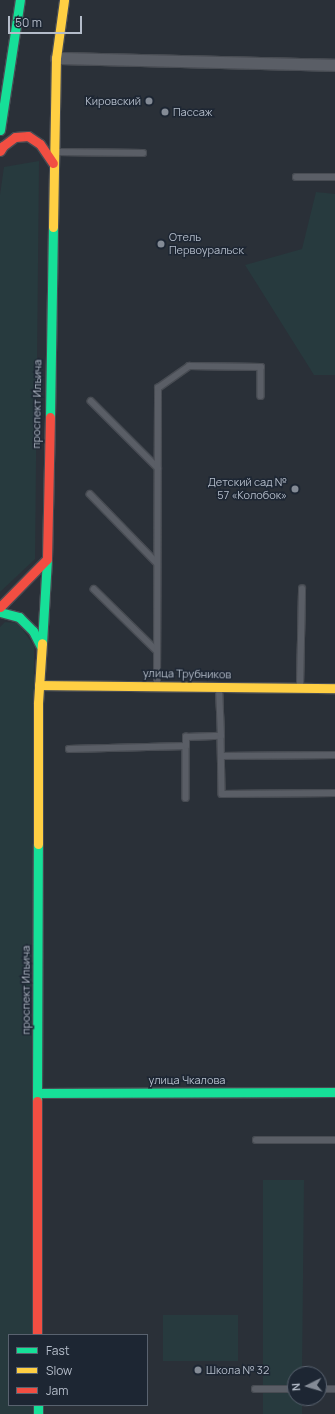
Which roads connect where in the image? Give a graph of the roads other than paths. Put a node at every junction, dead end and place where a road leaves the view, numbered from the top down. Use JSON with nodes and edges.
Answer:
{"nodes":[{"id":1,"x":20,"y":0,"type":"edge"},
{"id":2,"x":56,"y":0,"type":"edge"},
{"id":3,"x":64,"y":0,"type":"edge"},
{"id":4,"x":57,"y":44,"type":"junction"},
{"id":5,"x":56,"y":58,"type":"junction"},
{"id":6,"x":335,"y":65,"type":"edge"},
{"id":7,"x":0,"y":130,"type":"edge"},
{"id":8,"x":0,"y":151,"type":"edge"},
{"id":9,"x":53,"y":152,"type":"junction"},
{"id":10,"x":143,"y":153,"type":"dead end"},
{"id":11,"x":53,"y":163,"type":"junction"},
{"id":12,"x":296,"y":177,"type":"dead end"},
{"id":13,"x":335,"y":177,"type":"edge"},
{"id":14,"x":261,"y":396,"type":"dead end"},
{"id":15,"x":91,"y":401,"type":"dead end"},
{"id":16,"x":158,"y":468,"type":"junction"},
{"id":17,"x":90,"y":494,"type":"dead end"},
{"id":18,"x":46,"y":559,"type":"junction"},
{"id":19,"x":157,"y":563,"type":"junction"},
{"id":20,"x":94,"y":588,"type":"dead end"},
{"id":21,"x":302,"y":589,"type":"dead end"},
{"id":22,"x":0,"y":607,"type":"edge"},
{"id":23,"x":0,"y":612,"type":"edge"},
{"id":24,"x":40,"y":645,"type":"junction"},
{"id":25,"x":157,"y":651,"type":"junction"},
{"id":26,"x":39,"y":685,"type":"junction"},
{"id":27,"x":157,"y":686,"type":"junction"},
{"id":28,"x":219,"y":686,"type":"junction"},
{"id":29,"x":300,"y":687,"type":"junction"},
{"id":30,"x":335,"y":688,"type":"edge"},
{"id":31,"x":222,"y":736,"type":"junction"},
{"id":32,"x":186,"y":746,"type":"junction"},
{"id":33,"x":69,"y":749,"type":"dead end"},
{"id":34,"x":335,"y":755,"type":"edge"},
{"id":35,"x":222,"y":756,"type":"junction"},
{"id":36,"x":335,"y":793,"type":"edge"},
{"id":37,"x":186,"y":798,"type":"dead end"},
{"id":38,"x":335,"y":1092,"type":"edge"},
{"id":39,"x":38,"y":1093,"type":"junction"},
{"id":40,"x":256,"y":1140,"type":"dead end"},
{"id":41,"x":335,"y":1140,"type":"edge"},
{"id":42,"x":37,"y":1334,"type":"edge"},
{"id":43,"x":255,"y":1389,"type":"dead end"},
{"id":44,"x":287,"y":1389,"type":"edge"}],
"edges":[{"from":1,"to":7,"type":"main road"},
{"from":2,"to":4,"type":"main road","name":"проспект Ильича"},
{"from":3,"to":4,"type":"main road","name":"проспект Ильича"},
{"from":4,"to":5,"type":"main road","name":"проспект Ильича"},
{"from":5,"to":6,"type":"street"},
{"from":5,"to":9,"type":"main road","name":"проспект Ильича"},
{"from":8,"to":11,"type":"main road"},
{"from":9,"to":10,"type":"lane"},
{"from":9,"to":11,"type":"main road","name":"проспект Ильича"},
{"from":11,"to":18,"type":"main road","name":"проспект Ильича"},
{"from":12,"to":13,"type":"lane"},
{"from":14,"to":16,"type":"lane"},
{"from":15,"to":16,"type":"lane"},
{"from":16,"to":19,"type":"lane"},
{"from":17,"to":19,"type":"lane"},
{"from":18,"to":22,"type":"main road"},
{"from":18,"to":24,"type":"main road","name":"проспект Ильича"},
{"from":19,"to":25,"type":"lane"},
{"from":20,"to":25,"type":"lane"},
{"from":21,"to":29,"type":"lane"},
{"from":23,"to":24,"type":"main road"},
{"from":24,"to":26,"type":"main road","name":"проспект Ильича"},
{"from":25,"to":27,"type":"lane"},
{"from":26,"to":27,"type":"main road","name":"улица Трубников"},
{"from":26,"to":39,"type":"main road","name":"проспект Ильича"},
{"from":27,"to":28,"type":"main road","name":"улица Трубников"},
{"from":28,"to":29,"type":"main road","name":"улица Трубников"},
{"from":28,"to":31,"type":"lane"},
{"from":29,"to":30,"type":"main road","name":"улица Трубников"},
{"from":31,"to":32,"type":"lane"},
{"from":31,"to":35,"type":"lane"},
{"from":32,"to":33,"type":"lane"},
{"from":32,"to":37,"type":"lane"},
{"from":34,"to":35,"type":"lane"},
{"from":35,"to":36,"type":"lane"},
{"from":38,"to":39,"type":"main road","name":"улица Чкалова"},
{"from":39,"to":42,"type":"main road","name":"проспект Ильича"},
{"from":40,"to":41,"type":"lane"},
{"from":43,"to":44,"type":"lane"}]}
